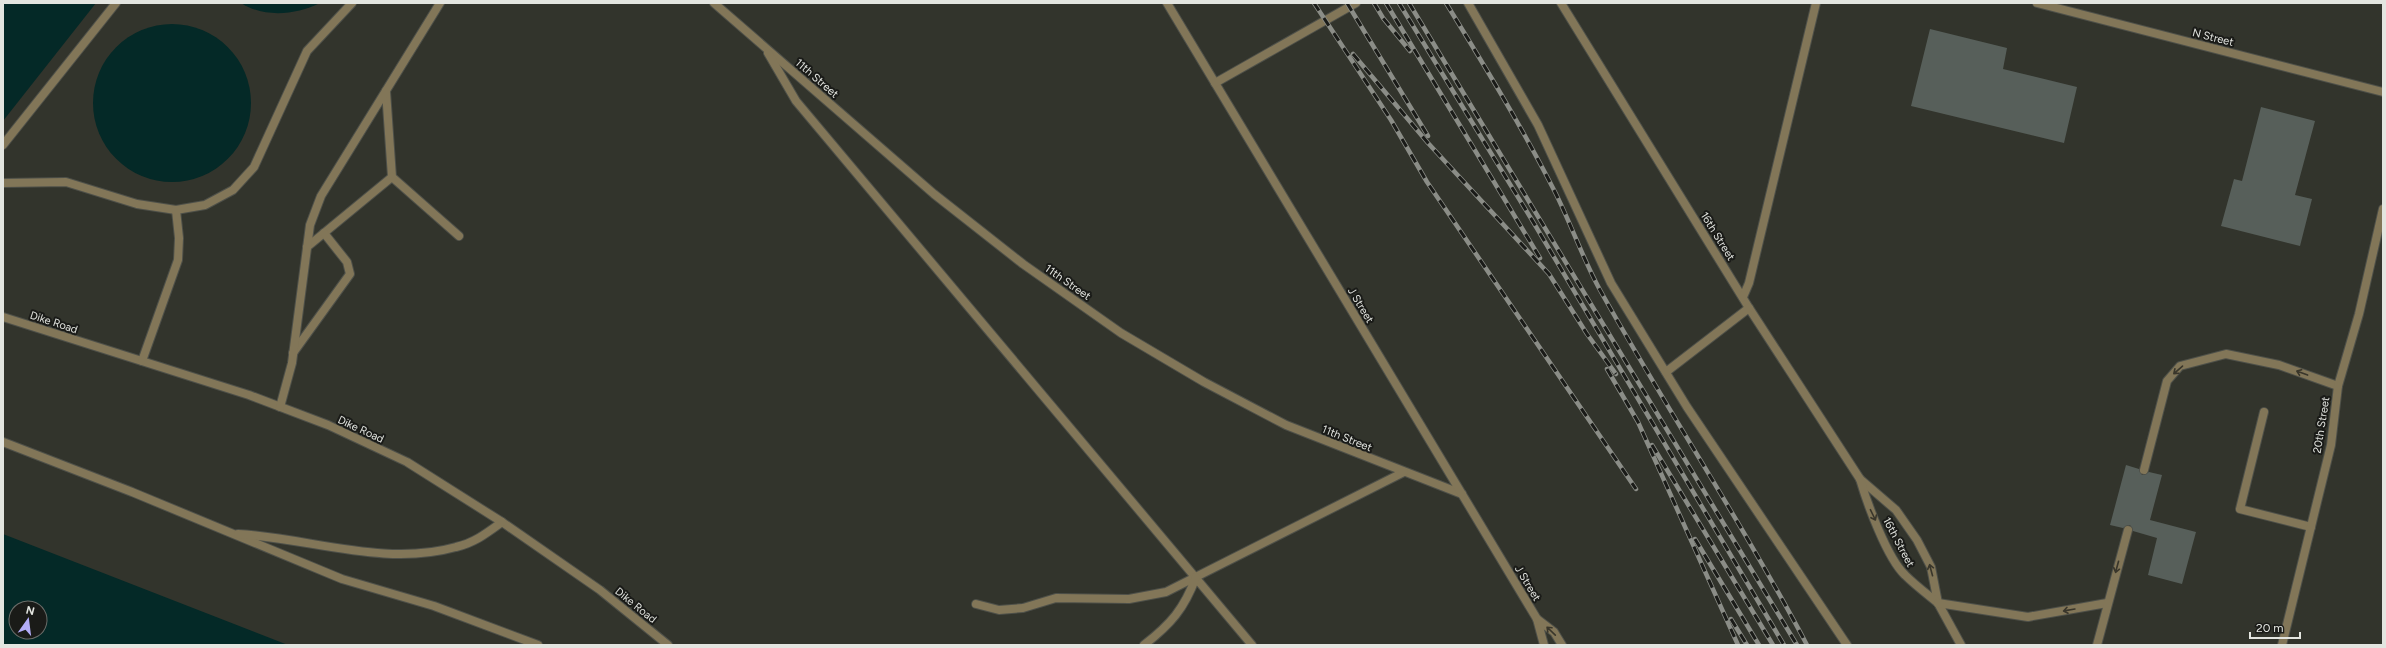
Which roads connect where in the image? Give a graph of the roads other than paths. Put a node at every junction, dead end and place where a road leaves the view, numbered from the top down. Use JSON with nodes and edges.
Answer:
{"nodes":[{"id":1,"x":116,"y":3,"type":"edge"},
{"id":2,"x":352,"y":3,"type":"edge"},
{"id":3,"x":440,"y":3,"type":"edge"},
{"id":4,"x":714,"y":3,"type":"edge"},
{"id":5,"x":1167,"y":3,"type":"edge"},
{"id":6,"x":1356,"y":3,"type":"edge"},
{"id":7,"x":1468,"y":3,"type":"edge"},
{"id":8,"x":1561,"y":3,"type":"edge"},
{"id":9,"x":1816,"y":3,"type":"edge"},
{"id":10,"x":2037,"y":3,"type":"edge"},
{"id":11,"x":764,"y":46,"type":"junction"},
{"id":12,"x":1215,"y":83,"type":"junction"},
{"id":13,"x":386,"y":91,"type":"junction"},
{"id":14,"x":2383,"y":92,"type":"edge"},
{"id":15,"x":3,"y":145,"type":"edge"},
{"id":16,"x":392,"y":177,"type":"junction"},
{"id":17,"x":3,"y":182,"type":"edge"},
{"id":18,"x":2383,"y":209,"type":"edge"},
{"id":19,"x":176,"y":210,"type":"junction"},
{"id":20,"x":324,"y":233,"type":"junction"},
{"id":21,"x":459,"y":236,"type":"dead end"},
{"id":22,"x":307,"y":247,"type":"junction"},
{"id":23,"x":1743,"y":297,"type":"junction"},
{"id":24,"x":1750,"y":308,"type":"junction"},
{"id":25,"x":3,"y":317,"type":"edge"},
{"id":26,"x":293,"y":354,"type":"junction"},
{"id":27,"x":142,"y":361,"type":"junction"},
{"id":28,"x":1666,"y":372,"type":"junction"},
{"id":29,"x":2338,"y":386,"type":"junction"},
{"id":30,"x":280,"y":407,"type":"junction"},
{"id":31,"x":2264,"y":412,"type":"dead end"},
{"id":32,"x":3,"y":442,"type":"edge"},
{"id":33,"x":2144,"y":470,"type":"dead end"},
{"id":34,"x":1404,"y":472,"type":"junction"},
{"id":35,"x":1860,"y":479,"type":"junction"},
{"id":36,"x":1462,"y":494,"type":"junction"},
{"id":37,"x":502,"y":522,"type":"junction"},
{"id":38,"x":2311,"y":527,"type":"junction"},
{"id":39,"x":2128,"y":530,"type":"dead end"},
{"id":40,"x":231,"y":534,"type":"junction"},
{"id":41,"x":1196,"y":577,"type":"junction"},
{"id":42,"x":1938,"y":603,"type":"junction"},
{"id":43,"x":2108,"y":603,"type":"junction"},
{"id":44,"x":976,"y":604,"type":"dead end"},
{"id":45,"x":1537,"y":619,"type":"junction"},
{"id":46,"x":538,"y":645,"type":"edge"},
{"id":47,"x":668,"y":645,"type":"edge"},
{"id":48,"x":1144,"y":645,"type":"edge"},
{"id":49,"x":1252,"y":645,"type":"edge"},
{"id":50,"x":1544,"y":645,"type":"edge"},
{"id":51,"x":1562,"y":645,"type":"edge"},
{"id":52,"x":1847,"y":645,"type":"edge"},
{"id":53,"x":1961,"y":645,"type":"edge"},
{"id":54,"x":2097,"y":645,"type":"edge"},
{"id":55,"x":2282,"y":645,"type":"edge"}],
"edges":[{"from":1,"to":15,"type":"lane"},
{"from":2,"to":19,"type":"lane"},
{"from":3,"to":13,"type":"lane"},
{"from":4,"to":11,"type":"lane","name":"11th Street"},
{"from":5,"to":12,"type":"lane","name":"J Street"},
{"from":6,"to":12,"type":"lane"},
{"from":7,"to":28,"type":"lane"},
{"from":8,"to":23,"type":"lane","name":"16th Street"},
{"from":9,"to":23,"type":"lane"},
{"from":10,"to":14,"type":"lane","name":"N Street"},
{"from":11,"to":34,"type":"lane","name":"11th Street"},
{"from":11,"to":41,"type":"lane"},
{"from":12,"to":36,"type":"lane","name":"J Street"},
{"from":13,"to":16,"type":"lane"},
{"from":13,"to":22,"type":"lane"},
{"from":16,"to":20,"type":"lane"},
{"from":16,"to":21,"type":"lane"},
{"from":17,"to":19,"type":"lane"},
{"from":18,"to":29,"type":"lane","name":"20th Street"},
{"from":19,"to":27,"type":"lane"},
{"from":20,"to":22,"type":"lane"},
{"from":20,"to":26,"type":"lane"},
{"from":22,"to":26,"type":"lane"},
{"from":23,"to":24,"type":"lane","name":"16th Street"},
{"from":24,"to":28,"type":"lane"},
{"from":24,"to":35,"type":"lane","name":"16th Street"},
{"from":25,"to":27,"type":"lane","name":"Dike Road"},
{"from":26,"to":30,"type":"lane"},
{"from":27,"to":30,"type":"lane","name":"Dike Road"},
{"from":28,"to":52,"type":"lane"},
{"from":29,"to":33,"type":"lane","one_way":true},
{"from":29,"to":38,"type":"lane","name":"20th Street"},
{"from":30,"to":37,"type":"lane","name":"Dike Road"},
{"from":31,"to":38,"type":"lane"},
{"from":32,"to":40,"type":"lane"},
{"from":34,"to":36,"type":"lane","name":"11th Street"},
{"from":34,"to":41,"type":"lane"},
{"from":35,"to":42,"type":"lane","name":"16th Street","one_way":true},
{"from":42,"to":35,"type":"lane","name":"16th Street","one_way":true},
{"from":36,"to":45,"type":"lane","name":"J Street"},
{"from":37,"to":40,"type":"lane"},
{"from":37,"to":47,"type":"lane","name":"Dike Road"},
{"from":38,"to":55,"type":"lane","name":"20th Street"},
{"from":39,"to":43,"type":"lane","one_way":true},
{"from":40,"to":46,"type":"lane"},
{"from":41,"to":44,"type":"lane"},
{"from":41,"to":48,"type":"lane"},
{"from":41,"to":49,"type":"lane"},
{"from":43,"to":42,"type":"lane","one_way":true},
{"from":42,"to":53,"type":"lane","name":"16th Street"},
{"from":43,"to":54,"type":"lane"},
{"from":45,"to":50,"type":"lane","name":"J Street"},
{"from":51,"to":45,"type":"lane","name":"J Street","one_way":true}]}
